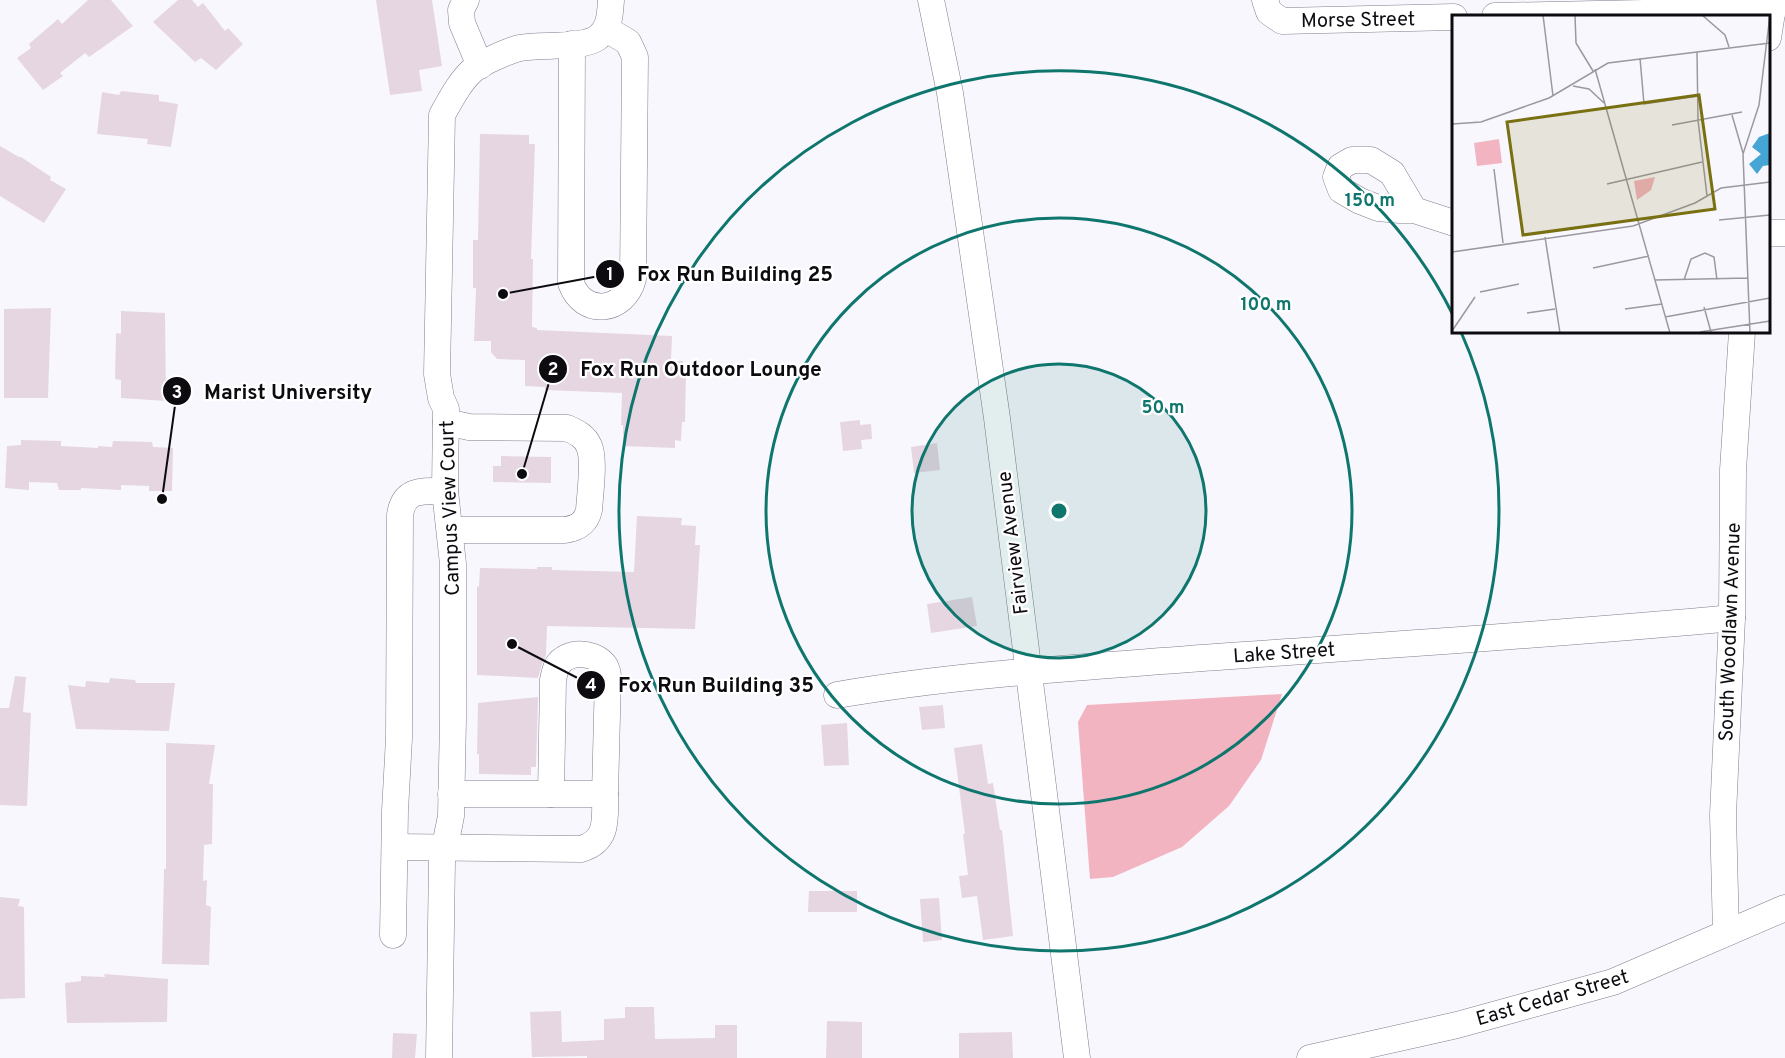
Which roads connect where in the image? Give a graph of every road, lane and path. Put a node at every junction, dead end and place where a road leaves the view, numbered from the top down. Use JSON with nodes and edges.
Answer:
{"nodes":[{"id":1,"x":466,"y":0,"type":"edge"},
{"id":2,"x":610,"y":0,"type":"edge"},
{"id":3,"x":930,"y":0,"type":"edge"},
{"id":4,"x":1266,"y":4,"type":"edge"},
{"id":5,"x":1545,"y":15,"type":"edge"},
{"id":6,"x":1708,"y":15,"type":"edge"},
{"id":7,"x":1452,"y":17,"type":"edge"},
{"id":8,"x":606,"y":29,"type":"junction"},
{"id":9,"x":572,"y":44,"type":"junction"},
{"id":10,"x":480,"y":66,"type":"junction"},
{"id":11,"x":1414,"y":210,"type":"dead end"},
{"id":12,"x":1452,"y":223,"type":"edge"},
{"id":13,"x":1742,"y":333,"type":"edge"},
{"id":14,"x":446,"y":422,"type":"junction"},
{"id":15,"x":445,"y":491,"type":"junction"},
{"id":16,"x":450,"y":531,"type":"junction"},
{"id":17,"x":1732,"y":618,"type":"junction"},
{"id":18,"x":1028,"y":671,"type":"junction"},
{"id":19,"x":837,"y":695,"type":"dead end"},
{"id":20,"x":452,"y":794,"type":"junction"},
{"id":21,"x":551,"y":794,"type":"junction"},
{"id":22,"x":605,"y":794,"type":"junction"},
{"id":23,"x":395,"y":847,"type":"junction"},
{"id":24,"x":446,"y":848,"type":"junction"},
{"id":25,"x":1785,"y":908,"type":"edge"},
{"id":26,"x":1726,"y":933,"type":"junction"},
{"id":27,"x":393,"y":935,"type":"dead end"},
{"id":28,"x":440,"y":1058,"type":"edge"},
{"id":29,"x":1077,"y":1058,"type":"edge"},
{"id":30,"x":1310,"y":1058,"type":"edge"}],
"edges":[{"from":1,"to":10,"type":"street"},
{"from":2,"to":8,"type":"street"},
{"from":3,"to":18,"type":"street","name":"Fairview Avenue"},
{"from":4,"to":7,"type":"street","name":"Morse Street"},
{"from":5,"to":6,"type":"street"},
{"from":8,"to":9,"type":"street","name":"Campus View Court"},
{"from":8,"to":9,"type":"street"},
{"from":9,"to":10,"type":"street","name":"Campus View Court"},
{"from":10,"to":14,"type":"street","name":"Campus View Court"},
{"from":11,"to":12,"type":"street"},
{"from":13,"to":17,"type":"street","name":"South Woodlawn Avenue"},
{"from":14,"to":15,"type":"street","name":"Campus View Court"},
{"from":14,"to":16,"type":"street"},
{"from":15,"to":16,"type":"street","name":"Campus View Court"},
{"from":15,"to":23,"type":"street"},
{"from":16,"to":20,"type":"street","name":"Campus View Court"},
{"from":17,"to":18,"type":"street","name":"Lake Street"},
{"from":17,"to":26,"type":"street","name":"South Woodlawn Avenue"},
{"from":18,"to":19,"type":"street","name":"Lake Street"},
{"from":18,"to":29,"type":"street","name":"Fairview Avenue"},
{"from":20,"to":21,"type":"street"},
{"from":20,"to":24,"type":"street","name":"Campus View Court"},
{"from":21,"to":22,"type":"street"},
{"from":21,"to":22,"type":"street"},
{"from":22,"to":24,"type":"street"},
{"from":23,"to":24,"type":"street"},
{"from":23,"to":27,"type":"street"},
{"from":24,"to":28,"type":"street","name":"Campus View Court"},
{"from":25,"to":26,"type":"street","name":"East Cedar Street"},
{"from":26,"to":30,"type":"street","name":"East Cedar Street"}]}
